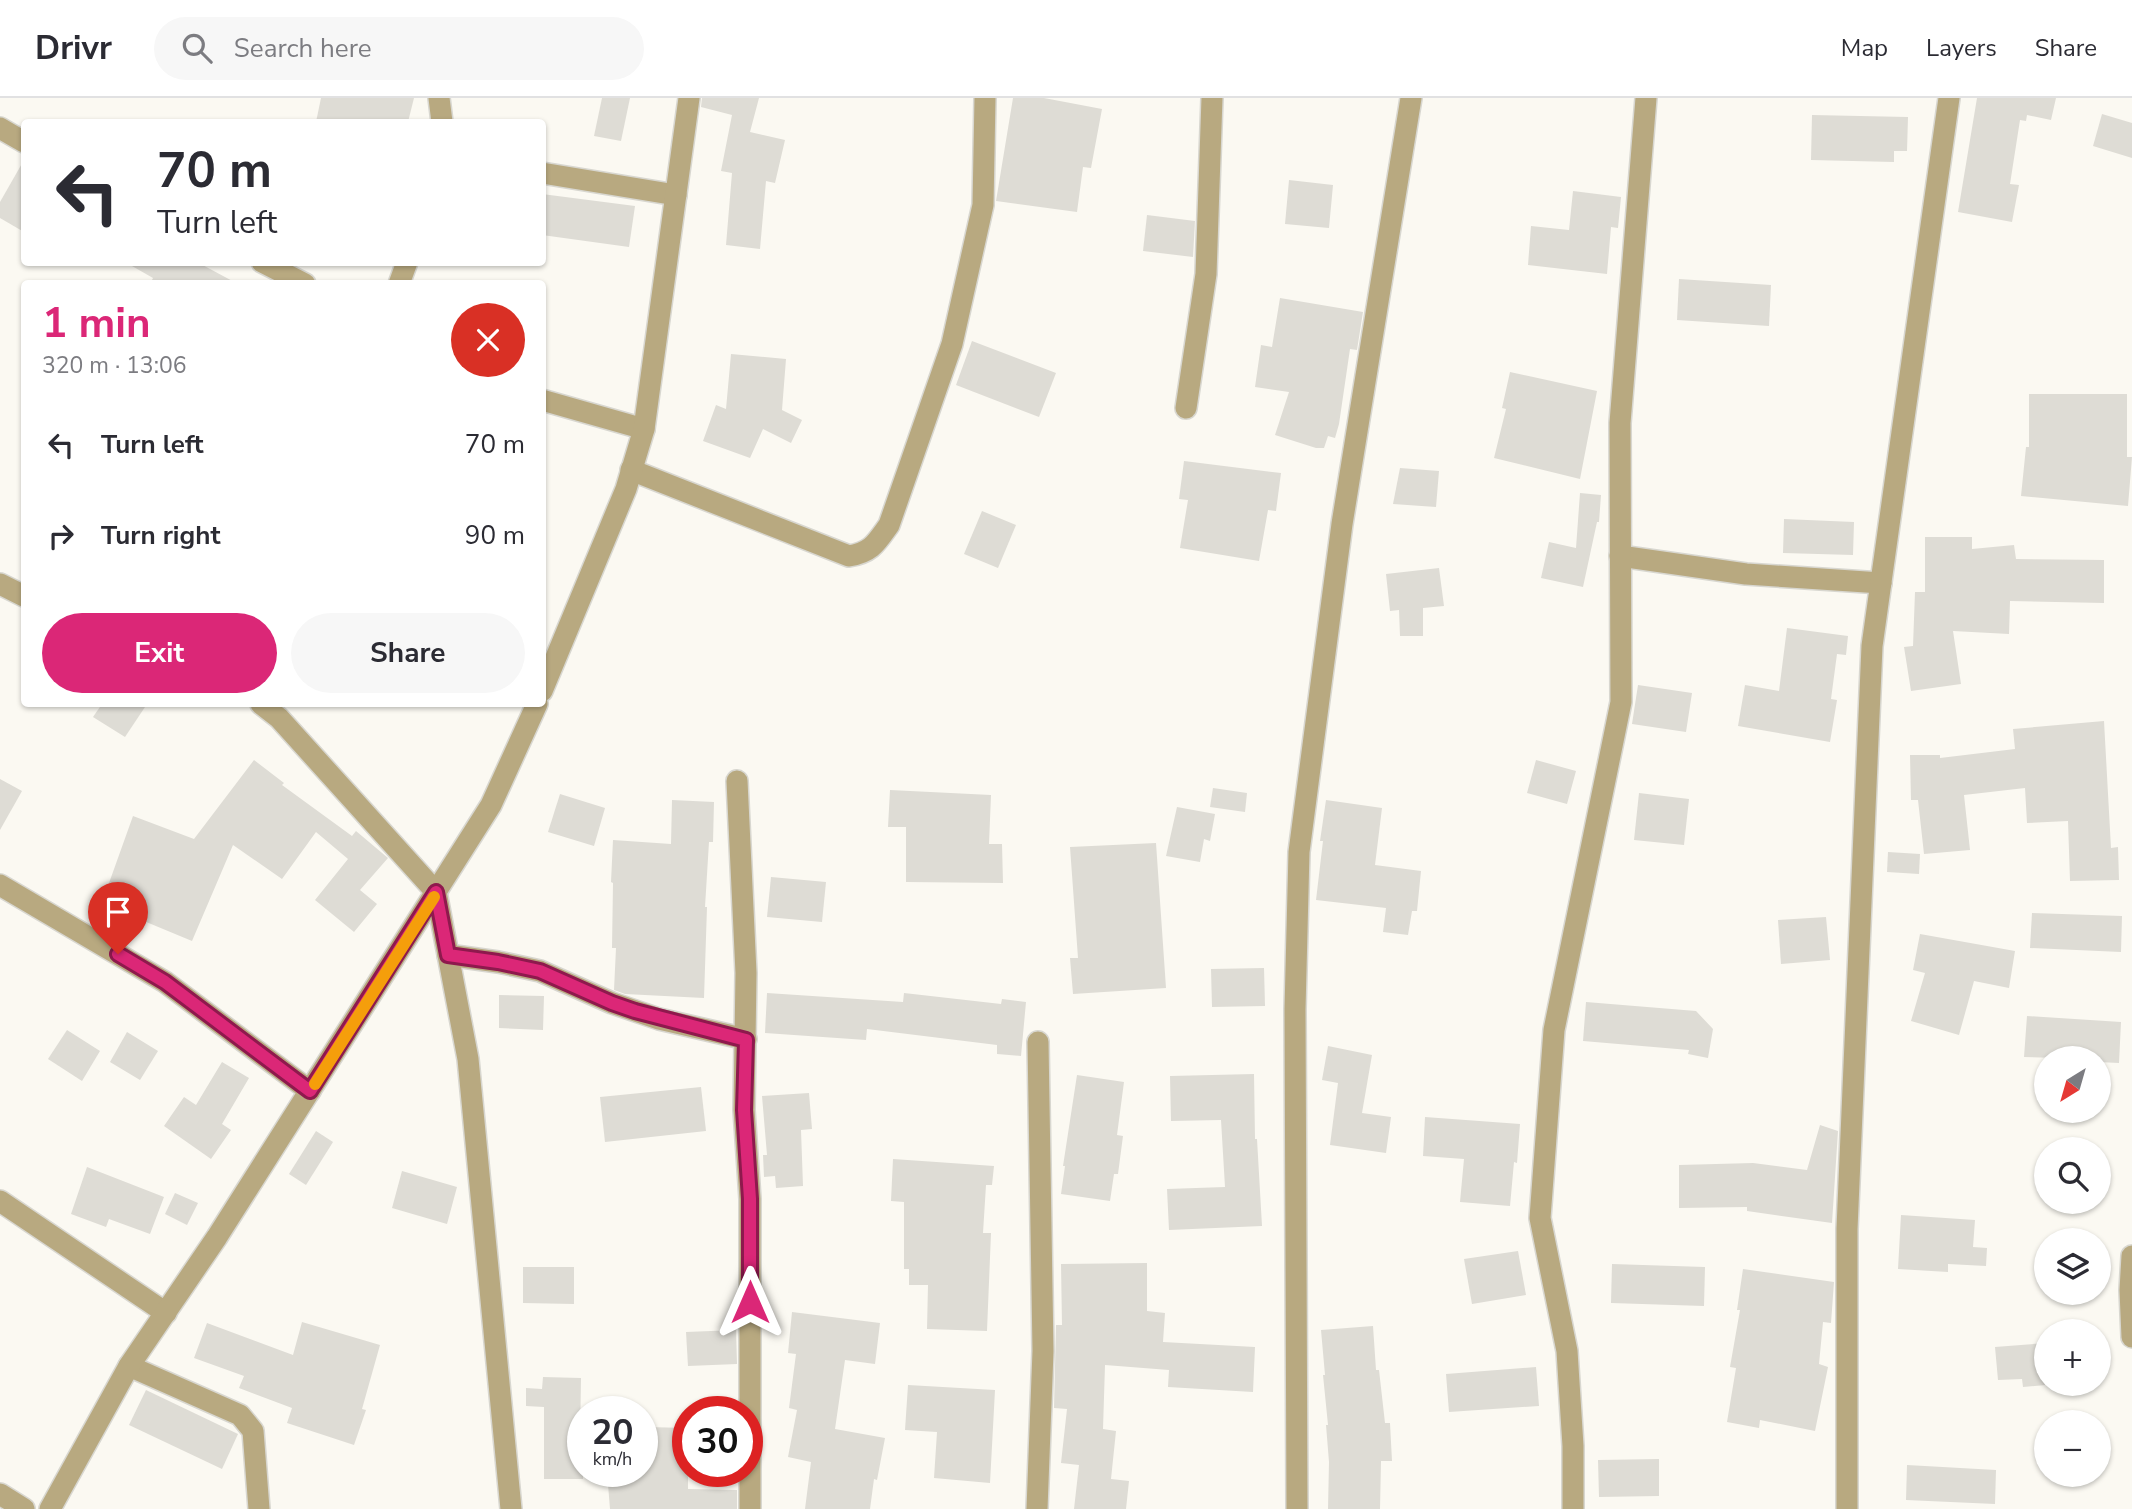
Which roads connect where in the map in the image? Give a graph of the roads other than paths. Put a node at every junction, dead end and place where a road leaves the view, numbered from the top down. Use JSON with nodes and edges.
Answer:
{"nodes":[{"id":1,"x":439,"y":98,"type":"edge"},
{"id":2,"x":690,"y":98,"type":"edge"},
{"id":3,"x":985,"y":98,"type":"edge"},
{"id":4,"x":1212,"y":98,"type":"edge"},
{"id":5,"x":1411,"y":98,"type":"edge"},
{"id":6,"x":1646,"y":98,"type":"edge"},
{"id":7,"x":1949,"y":98,"type":"edge"},
{"id":8,"x":442,"y":119,"type":"edge"},
{"id":9,"x":0,"y":128,"type":"edge"},
{"id":10,"x":21,"y":140,"type":"edge"},
{"id":11,"x":546,"y":174,"type":"edge"},
{"id":12,"x":676,"y":195,"type":"junction"},
{"id":13,"x":270,"y":266,"type":"edge"},
{"id":14,"x":297,"y":280,"type":"edge"},
{"id":15,"x":546,"y":401,"type":"edge"},
{"id":16,"x":1186,"y":408,"type":"dead end"},
{"id":17,"x":644,"y":429,"type":"junction"},
{"id":18,"x":631,"y":470,"type":"junction"},
{"id":19,"x":1620,"y":556,"type":"junction"},
{"id":20,"x":1881,"y":583,"type":"junction"},
{"id":21,"x":0,"y":584,"type":"edge"},
{"id":22,"x":21,"y":594,"type":"edge"},
{"id":23,"x":546,"y":683,"type":"edge"},
{"id":24,"x":265,"y":707,"type":"edge"},
{"id":25,"x":536,"y":707,"type":"edge"},
{"id":26,"x":737,"y":780,"type":"dead end"},
{"id":27,"x":0,"y":885,"type":"edge"},
{"id":28,"x":436,"y":892,"type":"junction"},
{"id":29,"x":448,"y":955,"type":"junction"},
{"id":30,"x":746,"y":1040,"type":"junction"},
{"id":31,"x":1038,"y":1042,"type":"dead end"},
{"id":32,"x":310,"y":1091,"type":"junction"},
{"id":33,"x":0,"y":1201,"type":"edge"},
{"id":34,"x":2132,"y":1256,"type":"edge"},
{"id":35,"x":166,"y":1313,"type":"junction"},
{"id":36,"x":2132,"y":1337,"type":"edge"},
{"id":37,"x":129,"y":1366,"type":"junction"},
{"id":38,"x":0,"y":1494,"type":"edge"},
{"id":39,"x":24,"y":1509,"type":"edge"},
{"id":40,"x":50,"y":1509,"type":"edge"},
{"id":41,"x":259,"y":1509,"type":"edge"},
{"id":42,"x":511,"y":1509,"type":"edge"},
{"id":43,"x":750,"y":1509,"type":"edge"},
{"id":44,"x":1037,"y":1509,"type":"edge"},
{"id":45,"x":1297,"y":1509,"type":"edge"},
{"id":46,"x":1573,"y":1509,"type":"edge"},
{"id":47,"x":1847,"y":1509,"type":"edge"}],
"edges":[{"from":1,"to":8,"type":"street"},
{"from":2,"to":12,"type":"street"},
{"from":3,"to":18,"type":"street"},
{"from":4,"to":16,"type":"street"},
{"from":5,"to":45,"type":"street"},
{"from":6,"to":19,"type":"street"},
{"from":7,"to":20,"type":"street"},
{"from":9,"to":10,"type":"street"},
{"from":11,"to":12,"type":"street"},
{"from":12,"to":17,"type":"street"},
{"from":13,"to":14,"type":"street"},
{"from":15,"to":17,"type":"street"},
{"from":17,"to":18,"type":"street"},
{"from":18,"to":23,"type":"street"},
{"from":19,"to":20,"type":"street"},
{"from":19,"to":46,"type":"street"},
{"from":20,"to":47,"type":"street"},
{"from":21,"to":22,"type":"street"},
{"from":24,"to":28,"type":"street"},
{"from":25,"to":28,"type":"street"},
{"from":26,"to":30,"type":"street"},
{"from":27,"to":32,"type":"street"},
{"from":28,"to":29,"type":"street"},
{"from":28,"to":32,"type":"street"},
{"from":29,"to":30,"type":"street"},
{"from":29,"to":42,"type":"street"},
{"from":30,"to":43,"type":"street"},
{"from":31,"to":44,"type":"street"},
{"from":32,"to":35,"type":"street"},
{"from":33,"to":35,"type":"street"},
{"from":34,"to":36,"type":"street"},
{"from":35,"to":37,"type":"street"},
{"from":37,"to":40,"type":"street"},
{"from":37,"to":41,"type":"street"},
{"from":38,"to":39,"type":"street"}]}
